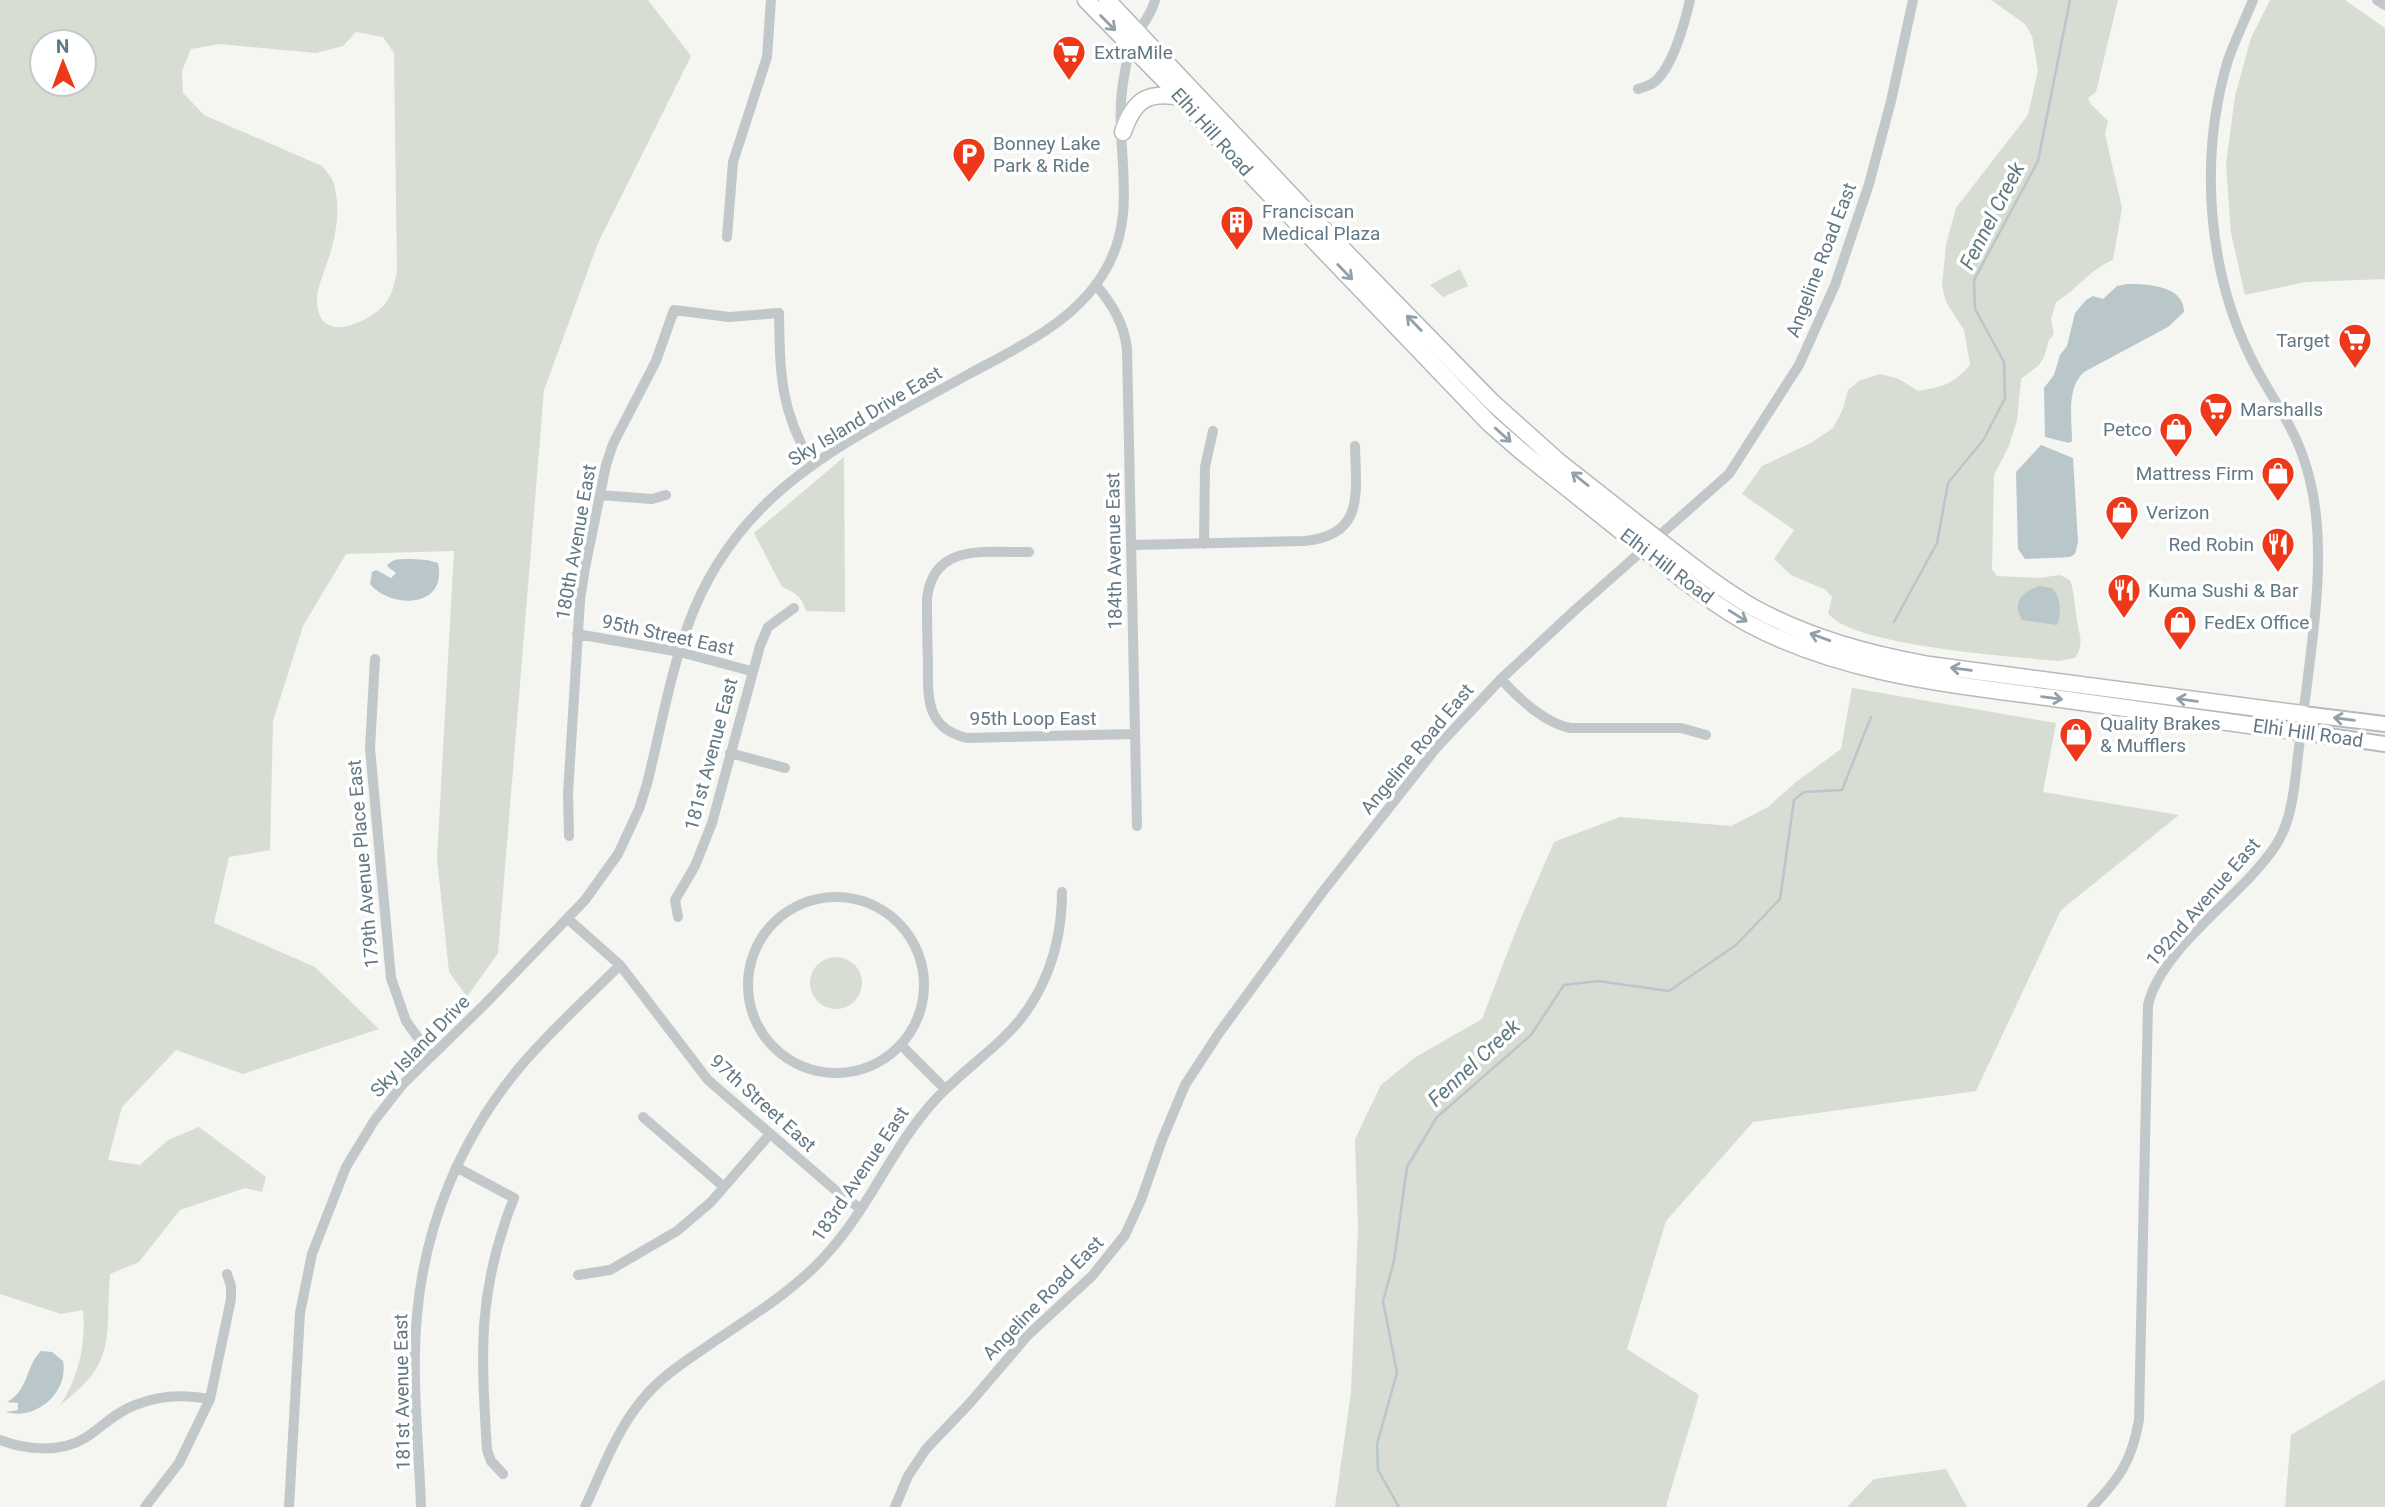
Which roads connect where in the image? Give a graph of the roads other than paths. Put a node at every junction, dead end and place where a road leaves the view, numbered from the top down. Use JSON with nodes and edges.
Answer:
{"nodes":[{"id":1,"x":771,"y":0,"type":"edge"},
{"id":2,"x":1086,"y":0,"type":"edge"},
{"id":3,"x":1107,"y":0,"type":"edge"},
{"id":4,"x":1155,"y":0,"type":"edge"},
{"id":5,"x":1690,"y":0,"type":"edge"},
{"id":6,"x":1913,"y":0,"type":"edge"},
{"id":7,"x":2253,"y":0,"type":"edge"},
{"id":8,"x":2377,"y":0,"type":"edge"},
{"id":9,"x":2385,"y":5,"type":"edge"},
{"id":10,"x":1135,"y":39,"type":"junction"},
{"id":11,"x":1637,"y":89,"type":"dead end"},
{"id":12,"x":1181,"y":97,"type":"junction"},
{"id":13,"x":1123,"y":132,"type":"junction"},
{"id":14,"x":727,"y":237,"type":"dead end"},
{"id":15,"x":1096,"y":285,"type":"junction"},
{"id":16,"x":1213,"y":431,"type":"dead end"},
{"id":17,"x":1355,"y":446,"type":"dead end"},
{"id":18,"x":811,"y":464,"type":"junction"},
{"id":19,"x":600,"y":495,"type":"junction"},
{"id":20,"x":666,"y":495,"type":"dead end"},
{"id":21,"x":1628,"y":526,"type":"junction"},
{"id":22,"x":1204,"y":544,"type":"junction"},
{"id":23,"x":1132,"y":545,"type":"junction"},
{"id":24,"x":1029,"y":552,"type":"dead end"},
{"id":25,"x":1668,"y":558,"type":"junction"},
{"id":26,"x":794,"y":608,"type":"dead end"},
{"id":27,"x":577,"y":634,"type":"junction"},
{"id":28,"x":680,"y":652,"type":"junction"},
{"id":29,"x":375,"y":659,"type":"dead end"},
{"id":30,"x":751,"y":671,"type":"junction"},
{"id":31,"x":1500,"y":679,"type":"junction"},
{"id":32,"x":2303,"y":714,"type":"junction"},
{"id":33,"x":2385,"y":724,"type":"edge"},
{"id":34,"x":2301,"y":732,"type":"junction"},
{"id":35,"x":1135,"y":734,"type":"junction"},
{"id":36,"x":1706,"y":735,"type":"dead end"},
{"id":37,"x":2385,"y":744,"type":"edge"},
{"id":38,"x":730,"y":753,"type":"junction"},
{"id":39,"x":785,"y":768,"type":"dead end"},
{"id":40,"x":1137,"y":826,"type":"dead end"},
{"id":41,"x":569,"y":836,"type":"dead end"},
{"id":42,"x":1062,"y":892,"type":"dead end"},
{"id":43,"x":678,"y":917,"type":"dead end"},
{"id":44,"x":568,"y":919,"type":"junction"},
{"id":45,"x":620,"y":965,"type":"junction"},
{"id":46,"x":901,"y":1045,"type":"junction"},
{"id":47,"x":431,"y":1056,"type":"junction"},
{"id":48,"x":945,"y":1090,"type":"junction"},
{"id":49,"x":643,"y":1117,"type":"dead end"},
{"id":50,"x":770,"y":1134,"type":"junction"},
{"id":51,"x":456,"y":1167,"type":"junction"},
{"id":52,"x":724,"y":1187,"type":"junction"},
{"id":53,"x":861,"y":1209,"type":"junction"},
{"id":54,"x":227,"y":1274,"type":"dead end"},
{"id":55,"x":578,"y":1275,"type":"dead end"},
{"id":56,"x":210,"y":1399,"type":"junction"},
{"id":57,"x":0,"y":1440,"type":"edge"},
{"id":58,"x":503,"y":1474,"type":"dead end"},
{"id":59,"x":145,"y":1507,"type":"edge"},
{"id":60,"x":289,"y":1507,"type":"edge"},
{"id":61,"x":421,"y":1507,"type":"edge"},
{"id":62,"x":585,"y":1507,"type":"edge"},
{"id":63,"x":895,"y":1507,"type":"edge"},
{"id":64,"x":2092,"y":1507,"type":"edge"}],
"edges":[{"from":1,"to":14,"type":"street"},
{"from":2,"to":10,"type":"highway","one_way":true},
{"from":3,"to":10,"type":"highway"},
{"from":4,"to":10,"type":"street","name":"Sky Island Drive East"},
{"from":5,"to":11,"type":"street"},
{"from":6,"to":31,"type":"street","name":"Angeline Road East"},
{"from":7,"to":32,"type":"street","name":"192nd Avenue East"},
{"from":8,"to":9,"type":"street"},
{"from":10,"to":12,"type":"highway","name":"Elhi Hill Road"},
{"from":10,"to":13,"type":"street","name":"Sky Island Drive East"},
{"from":21,"to":10,"type":"highway","name":"Elhi Hill Road","one_way":true},
{"from":12,"to":13,"type":"highway"},
{"from":12,"to":21,"type":"highway","name":"Elhi Hill Road","one_way":true},
{"from":13,"to":15,"type":"street","name":"Sky Island Drive East"},
{"from":15,"to":18,"type":"street","name":"Sky Island Drive East"},
{"from":15,"to":23,"type":"street","name":"184th Avenue East"},
{"from":16,"to":22,"type":"street"},
{"from":17,"to":22,"type":"street"},
{"from":18,"to":19,"type":"street","name":"180th Avenue East"},
{"from":18,"to":28,"type":"street","name":"Sky Island Drive East"},
{"from":19,"to":20,"type":"street"},
{"from":19,"to":27,"type":"street","name":"180th Avenue East"},
{"from":21,"to":25,"type":"highway","name":"Elhi Hill Road","bridge":true},
{"from":22,"to":23,"type":"street"},
{"from":23,"to":35,"type":"street","name":"184th Avenue East"},
{"from":24,"to":35,"type":"street","name":"95th Loop East"},
{"from":32,"to":25,"type":"highway","name":"Elhi Hill Road","one_way":true},
{"from":25,"to":34,"type":"highway","name":"Elhi Hill Road","one_way":true},
{"from":26,"to":30,"type":"street","name":"181st Avenue East"},
{"from":27,"to":28,"type":"street","name":"95th Street East"},
{"from":27,"to":41,"type":"street","name":"180th Avenue East"},
{"from":28,"to":30,"type":"street","name":"95th Street East"},
{"from":28,"to":44,"type":"street","name":"Sky Island Drive East"},
{"from":29,"to":47,"type":"street","name":"179th Avenue Place East"},
{"from":30,"to":38,"type":"street","name":"181st Avenue East"},
{"from":31,"to":36,"type":"street"},
{"from":31,"to":63,"type":"street","name":"Angeline Road East"},
{"from":33,"to":32,"type":"main road","name":"Elhi Hill Road","one_way":true},
{"from":32,"to":34,"type":"street","name":"192nd Avenue East"},
{"from":34,"to":37,"type":"main road","name":"Elhi Hill Road"},
{"from":34,"to":64,"type":"street","name":"192nd Avenue East"},
{"from":35,"to":40,"type":"street","name":"184th Avenue East"},
{"from":38,"to":39,"type":"street"},
{"from":38,"to":43,"type":"street","name":"181st Avenue East"},
{"from":42,"to":48,"type":"street","name":"183rd Avenue East"},
{"from":44,"to":45,"type":"street","name":"97th Street East"},
{"from":44,"to":47,"type":"street","name":"Sky Island Drive"},
{"from":45,"to":50,"type":"street","name":"97th Street East"},
{"from":45,"to":51,"type":"street","name":"181st Avenue East"},
{"from":46,"to":46,"type":"street"},
{"from":46,"to":48,"type":"street"},
{"from":47,"to":60,"type":"street","name":"Sky Island Drive"},
{"from":48,"to":53,"type":"street","name":"183rd Avenue East"},
{"from":49,"to":52,"type":"street"},
{"from":50,"to":52,"type":"street"},
{"from":50,"to":53,"type":"street","name":"97th Street East"},
{"from":51,"to":58,"type":"street"},
{"from":51,"to":61,"type":"street","name":"181st Avenue East"},
{"from":52,"to":55,"type":"street"},
{"from":53,"to":62,"type":"street","name":"183rd Avenue East"},
{"from":54,"to":56,"type":"street"},
{"from":56,"to":57,"type":"street"},
{"from":56,"to":59,"type":"street"}]}
